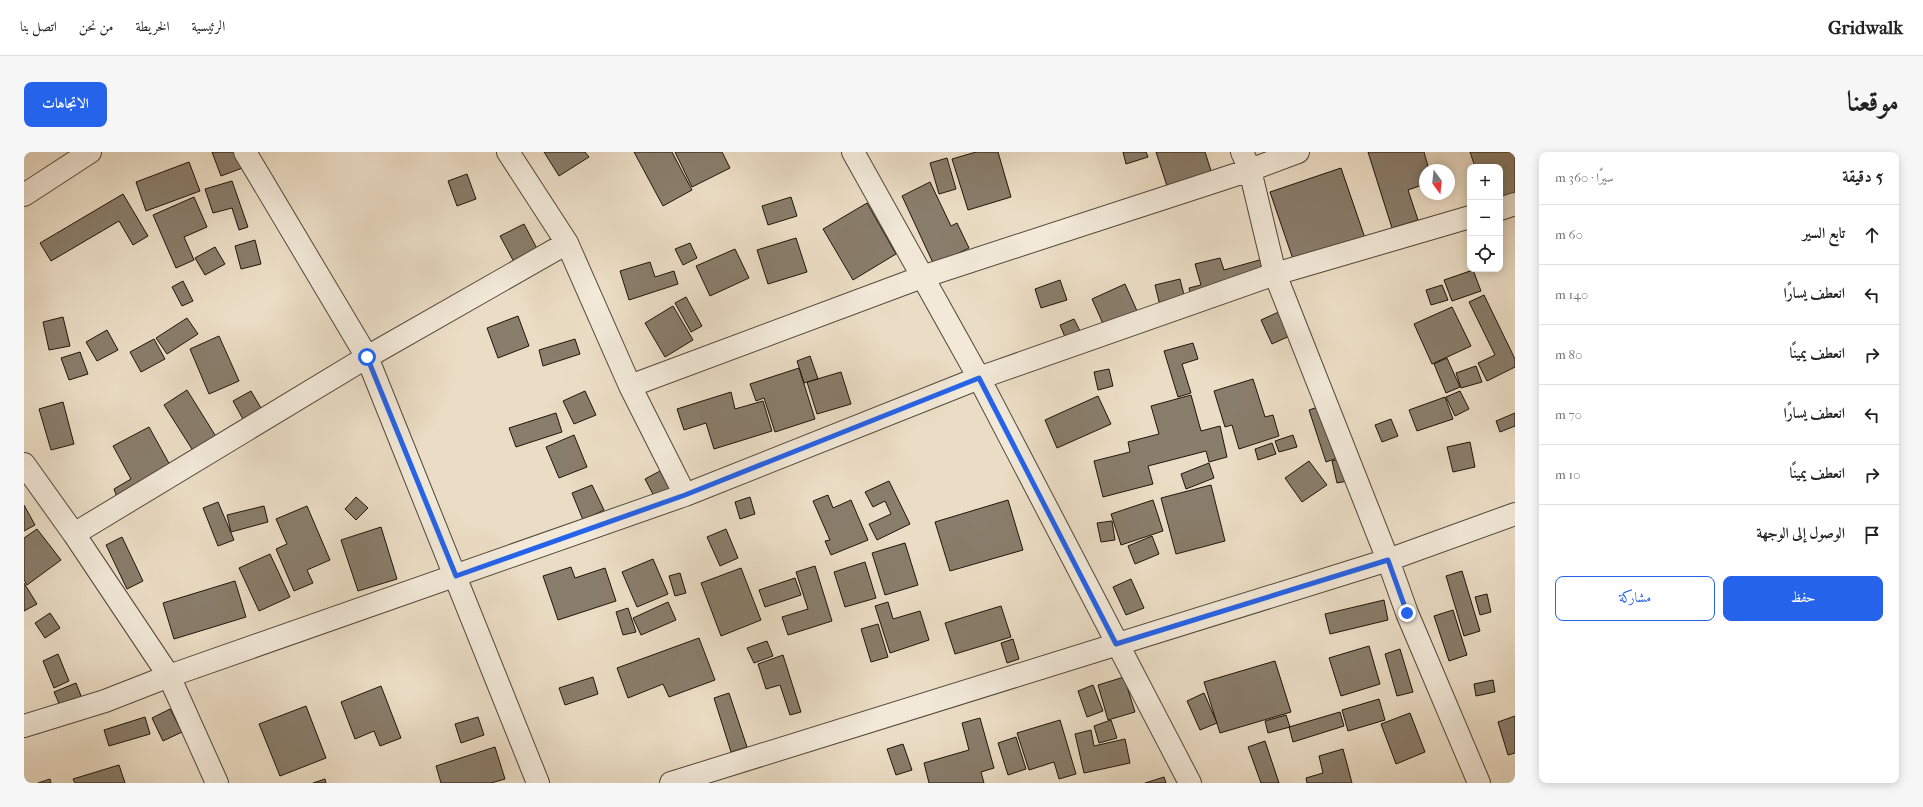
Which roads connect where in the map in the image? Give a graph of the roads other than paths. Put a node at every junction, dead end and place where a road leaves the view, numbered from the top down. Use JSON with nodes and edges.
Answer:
{"nodes":[{"id":1,"x":90,"y":152,"type":"edge"},
{"id":2,"x":245,"y":152,"type":"edge"},
{"id":3,"x":508,"y":152,"type":"edge"},
{"id":4,"x":852,"y":152,"type":"edge"},
{"id":5,"x":1298,"y":152,"type":"edge"},
{"id":6,"x":1246,"y":161,"type":"edge"},
{"id":7,"x":24,"y":195,"type":"edge"},
{"id":8,"x":1515,"y":204,"type":"edge"},
{"id":9,"x":1503,"y":208,"type":"edge"},
{"id":10,"x":1467,"y":218,"type":"edge"},
{"id":11,"x":567,"y":243,"type":"junction"},
{"id":12,"x":1275,"y":274,"type":"junction"},
{"id":13,"x":922,"y":277,"type":"junction"},
{"id":14,"x":367,"y":357,"type":"junction"},
{"id":15,"x":979,"y":378,"type":"junction"},
{"id":16,"x":630,"y":386,"type":"junction"},
{"id":17,"x":24,"y":464,"type":"edge"},
{"id":18,"x":685,"y":495,"type":"junction"},
{"id":19,"x":1515,"y":514,"type":"edge"},
{"id":20,"x":74,"y":534,"type":"junction"},
{"id":21,"x":1388,"y":560,"type":"junction"},
{"id":22,"x":456,"y":576,"type":"junction"},
{"id":23,"x":1116,"y":644,"type":"junction"},
{"id":24,"x":170,"y":676,"type":"junction"},
{"id":25,"x":24,"y":726,"type":"edge"},
{"id":26,"x":217,"y":783,"type":"edge"},
{"id":27,"x":538,"y":783,"type":"edge"},
{"id":28,"x":670,"y":783,"type":"edge"},
{"id":29,"x":1190,"y":783,"type":"edge"},
{"id":30,"x":1479,"y":783,"type":"edge"}],
"edges":[{"from":1,"to":7,"type":"street"},
{"from":2,"to":14,"type":"street"},
{"from":3,"to":11,"type":"street"},
{"from":4,"to":13,"type":"street"},
{"from":5,"to":6,"type":"street"},
{"from":6,"to":12,"type":"street"},
{"from":6,"to":13,"type":"street"},
{"from":8,"to":9,"type":"street"},
{"from":10,"to":12,"type":"street"},
{"from":11,"to":14,"type":"street"},
{"from":11,"to":16,"type":"street"},
{"from":12,"to":15,"type":"street"},
{"from":12,"to":21,"type":"street"},
{"from":13,"to":15,"type":"street"},
{"from":13,"to":16,"type":"street"},
{"from":14,"to":20,"type":"street"},
{"from":14,"to":22,"type":"street"},
{"from":15,"to":18,"type":"street"},
{"from":15,"to":23,"type":"street"},
{"from":16,"to":18,"type":"street"},
{"from":17,"to":20,"type":"street"},
{"from":18,"to":22,"type":"street"},
{"from":19,"to":21,"type":"street"},
{"from":20,"to":24,"type":"street"},
{"from":21,"to":23,"type":"street"},
{"from":21,"to":30,"type":"street"},
{"from":22,"to":24,"type":"street"},
{"from":22,"to":27,"type":"street"},
{"from":23,"to":28,"type":"street"},
{"from":23,"to":29,"type":"street"},
{"from":24,"to":25,"type":"street"},
{"from":24,"to":26,"type":"street"}]}
